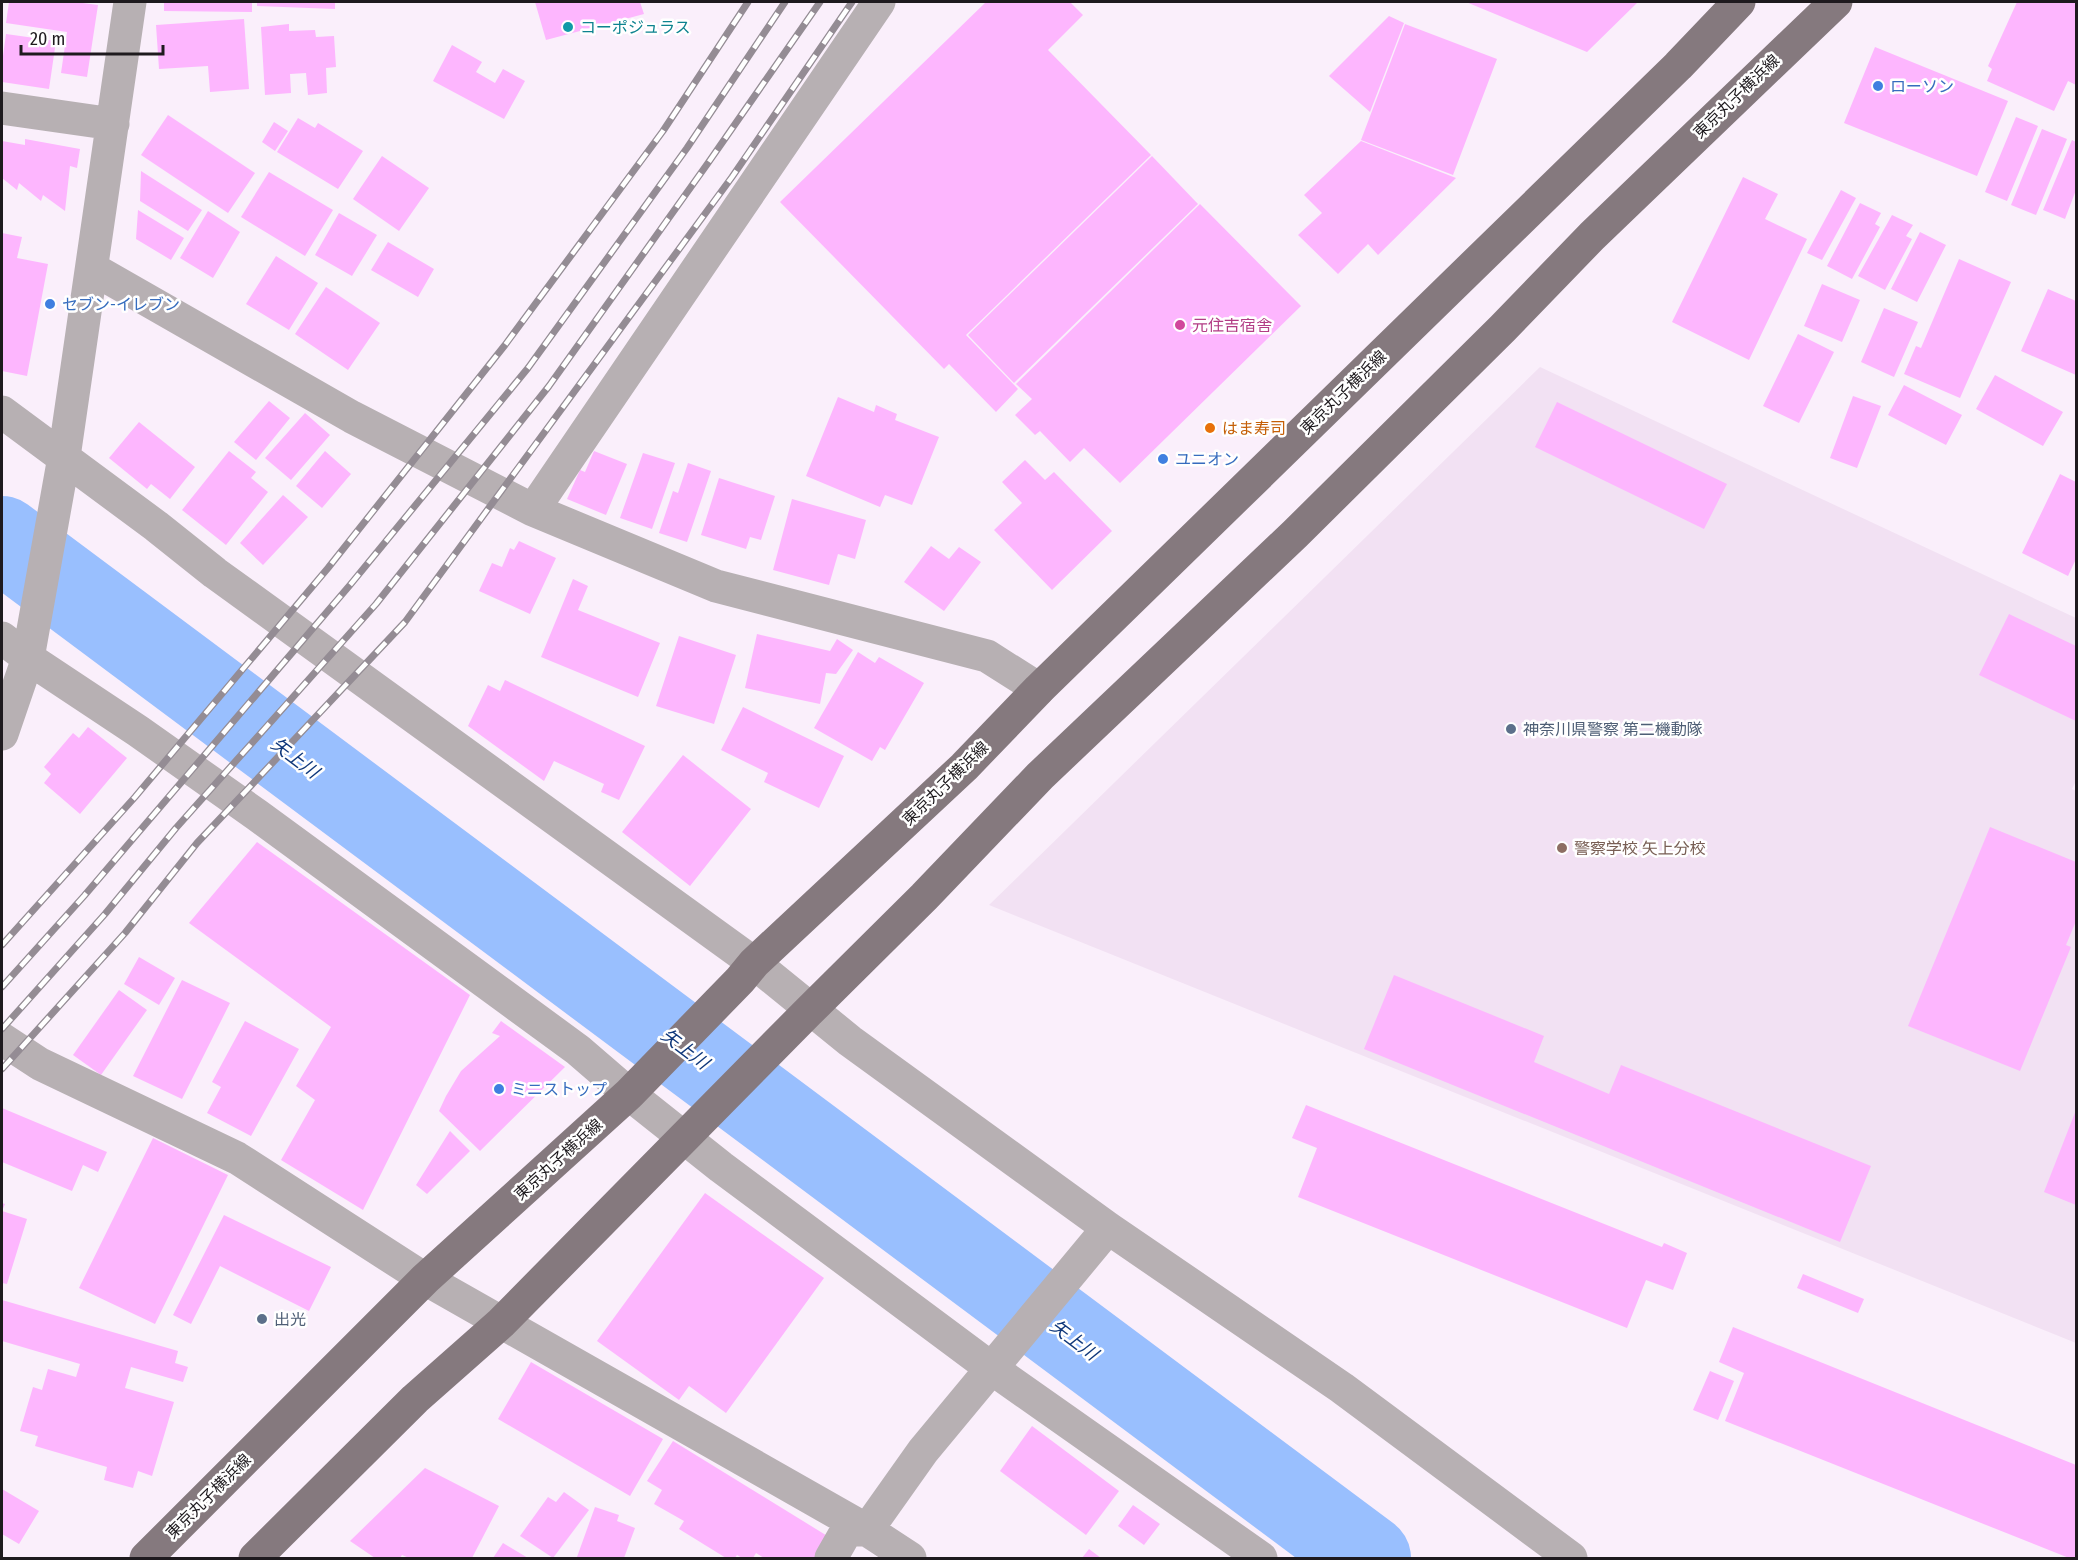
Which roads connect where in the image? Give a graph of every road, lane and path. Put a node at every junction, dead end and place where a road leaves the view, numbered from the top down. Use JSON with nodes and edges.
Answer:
{"nodes":[{"id":1,"x":130,"y":2,"type":"edge"},
{"id":2,"x":879,"y":2,"type":"edge"},
{"id":3,"x":1739,"y":2,"type":"edge"},
{"id":4,"x":1836,"y":2,"type":"edge"},
{"id":5,"x":2,"y":108,"type":"edge"},
{"id":6,"x":113,"y":124,"type":"junction"},
{"id":7,"x":93,"y":269,"type":"junction"},
{"id":8,"x":2,"y":412,"type":"edge"},
{"id":9,"x":61,"y":472,"type":"junction"},
{"id":10,"x":532,"y":510,"type":"junction"},
{"id":11,"x":20,"y":642,"type":"edge"},
{"id":12,"x":1039,"y":689,"type":"junction"},
{"id":13,"x":2,"y":734,"type":"edge"},
{"id":14,"x":747,"y":972,"type":"junction"},
{"id":15,"x":809,"y":1010,"type":"junction"},
{"id":16,"x":2,"y":1040,"type":"edge"},
{"id":17,"x":632,"y":1090,"type":"junction"},
{"id":18,"x":685,"y":1136,"type":"junction"},
{"id":19,"x":1108,"y":1228,"type":"junction"},
{"id":20,"x":425,"y":1279,"type":"junction"},
{"id":21,"x":501,"y":1323,"type":"junction"},
{"id":22,"x":991,"y":1368,"type":"junction"},
{"id":23,"x":867,"y":1530,"type":"junction"},
{"id":24,"x":146,"y":1558,"type":"edge"},
{"id":25,"x":255,"y":1558,"type":"edge"},
{"id":26,"x":831,"y":1558,"type":"edge"},
{"id":27,"x":910,"y":1558,"type":"edge"},
{"id":28,"x":1261,"y":1558,"type":"edge"},
{"id":29,"x":1571,"y":1558,"type":"edge"}],
"edges":[{"from":1,"to":6,"type":"street"},
{"from":2,"to":10,"type":"street"},
{"from":3,"to":12,"type":"main road","name":"東京丸子横浜線"},
{"from":4,"to":15,"type":"main road","name":"東京丸子横浜線"},
{"from":5,"to":6,"type":"street"},
{"from":6,"to":7,"type":"street"},
{"from":7,"to":9,"type":"street"},
{"from":7,"to":10,"type":"street"},
{"from":8,"to":9,"type":"street"},
{"from":9,"to":11,"type":"street"},
{"from":9,"to":14,"type":"street"},
{"from":10,"to":12,"type":"street"},
{"from":11,"to":13,"type":"street"},
{"from":11,"to":17,"type":"street"},
{"from":12,"to":14,"type":"main road","name":"東京丸子横浜線"},
{"from":14,"to":15,"type":"street"},
{"from":14,"to":17,"type":"main road","name":"東京丸子横浜線"},
{"from":15,"to":18,"type":"main road","name":"東京丸子横浜線"},
{"from":15,"to":19,"type":"street"},
{"from":16,"to":20,"type":"street"},
{"from":17,"to":18,"type":"street"},
{"from":17,"to":20,"type":"main road","name":"東京丸子横浜線"},
{"from":18,"to":21,"type":"main road","name":"東京丸子横浜線"},
{"from":18,"to":22,"type":"street"},
{"from":19,"to":22,"type":"street"},
{"from":19,"to":29,"type":"street"},
{"from":20,"to":21,"type":"street"},
{"from":20,"to":24,"type":"main road","name":"東京丸子横浜線"},
{"from":21,"to":23,"type":"street"},
{"from":21,"to":25,"type":"main road","name":"東京丸子横浜線"},
{"from":22,"to":23,"type":"street"},
{"from":22,"to":28,"type":"street"},
{"from":23,"to":26,"type":"street"},
{"from":23,"to":27,"type":"street"}]}
